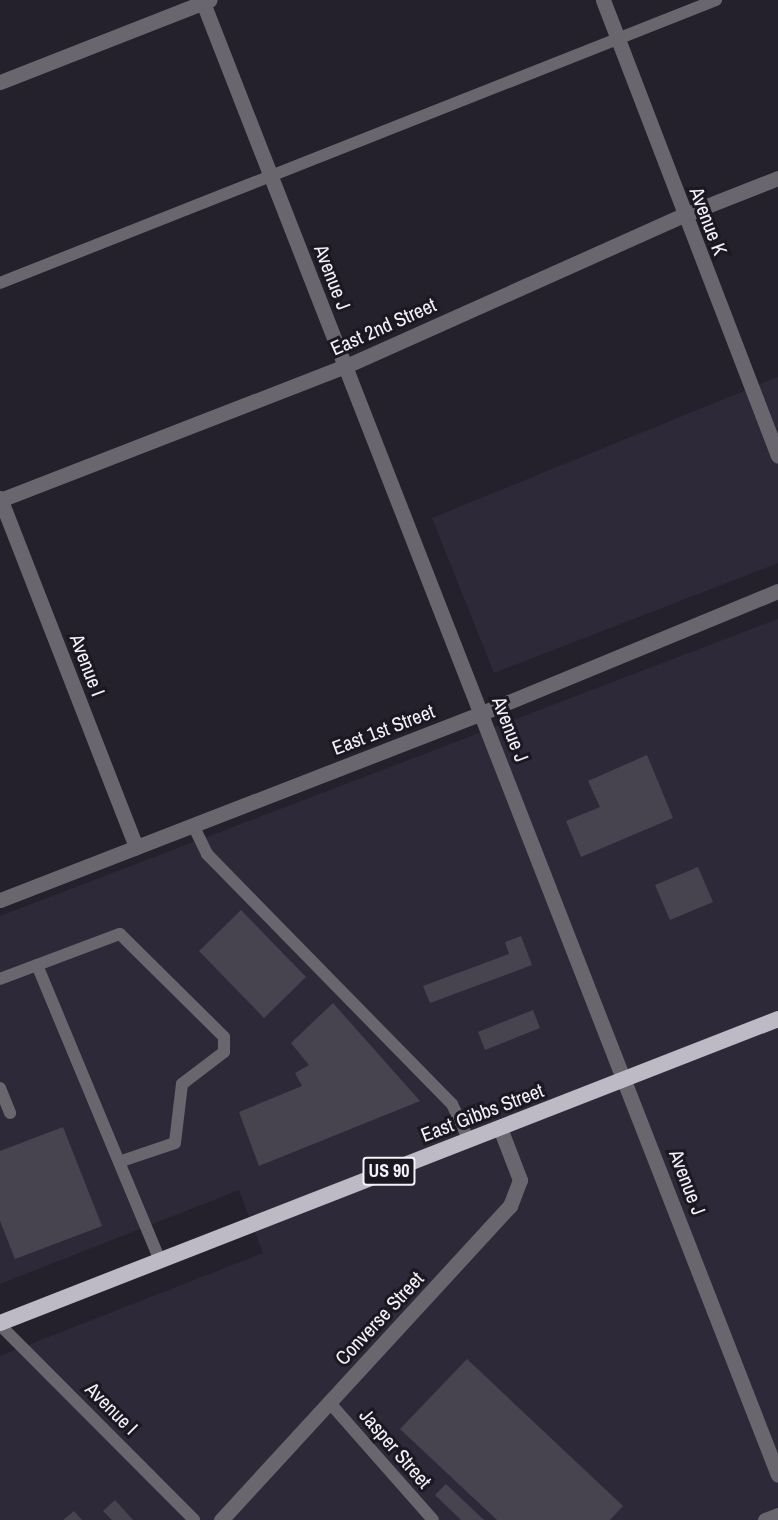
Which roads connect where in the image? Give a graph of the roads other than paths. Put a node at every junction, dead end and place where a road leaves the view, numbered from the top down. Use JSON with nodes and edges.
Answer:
{"nodes":[{"id":1,"x":603,"y":0,"type":"edge"},
{"id":2,"x":716,"y":0,"type":"edge"},
{"id":3,"x":205,"y":1,"type":"edge"},
{"id":4,"x":618,"y":40,"type":"junction"},
{"id":5,"x":0,"y":82,"type":"edge"},
{"id":6,"x":272,"y":178,"type":"junction"},
{"id":7,"x":778,"y":178,"type":"edge"},
{"id":8,"x":684,"y":215,"type":"junction"},
{"id":9,"x":0,"y":283,"type":"edge"},
{"id":10,"x":346,"y":366,"type":"junction"},
{"id":11,"x":778,"y":456,"type":"edge"},
{"id":12,"x":0,"y":499,"type":"edge"},
{"id":13,"x":778,"y":591,"type":"edge"},
{"id":14,"x":482,"y":713,"type":"junction"},
{"id":15,"x":193,"y":825,"type":"junction"},
{"id":16,"x":136,"y":847,"type":"junction"},
{"id":17,"x":0,"y":900,"type":"edge"},
{"id":18,"x":37,"y":965,"type":"junction"},
{"id":19,"x":0,"y":979,"type":"edge"},
{"id":20,"x":778,"y":1019,"type":"edge"},
{"id":21,"x":626,"y":1079,"type":"junction"},
{"id":22,"x":0,"y":1088,"type":"edge"},
{"id":23,"x":10,"y":1113,"type":"dead end"},
{"id":24,"x":500,"y":1128,"type":"junction"},
{"id":25,"x":469,"y":1140,"type":"junction"},
{"id":26,"x":119,"y":1162,"type":"junction"},
{"id":27,"x":160,"y":1261,"type":"junction"},
{"id":28,"x":0,"y":1324,"type":"edge"},
{"id":29,"x":329,"y":1402,"type":"junction"},
{"id":30,"x":778,"y":1475,"type":"edge"},
{"id":31,"x":778,"y":1515,"type":"edge"},
{"id":32,"x":194,"y":1520,"type":"edge"},
{"id":33,"x":221,"y":1520,"type":"edge"},
{"id":34,"x":433,"y":1520,"type":"edge"},
{"id":35,"x":765,"y":1520,"type":"edge"}],
"edges":[{"from":1,"to":4,"type":"street","name":"Avenue K"},
{"from":2,"to":4,"type":"lane"},
{"from":3,"to":5,"type":"street"},
{"from":3,"to":6,"type":"street","name":"Avenue J"},
{"from":4,"to":6,"type":"lane"},
{"from":4,"to":8,"type":"street","name":"Avenue K"},
{"from":6,"to":9,"type":"lane"},
{"from":6,"to":10,"type":"street","name":"Avenue J"},
{"from":7,"to":8,"type":"street","name":"East 2nd Street"},
{"from":8,"to":10,"type":"street","name":"East 2nd Street"},
{"from":8,"to":11,"type":"street","name":"Avenue K"},
{"from":10,"to":12,"type":"street","name":"East 2nd Street"},
{"from":10,"to":14,"type":"street","name":"Avenue J"},
{"from":12,"to":16,"type":"street","name":"Avenue I"},
{"from":13,"to":14,"type":"street","name":"East 1st Street"},
{"from":14,"to":15,"type":"street","name":"East 1st Street"},
{"from":14,"to":21,"type":"street","name":"Avenue J"},
{"from":15,"to":16,"type":"street","name":"East 1st Street"},
{"from":15,"to":25,"type":"lane"},
{"from":16,"to":17,"type":"street","name":"East 1st Street"},
{"from":18,"to":19,"type":"lane"},
{"from":18,"to":26,"type":"lane"},
{"from":18,"to":26,"type":"lane"},
{"from":20,"to":21,"type":"highway","name":"East Gibbs Street","number":"US 90"},
{"from":21,"to":24,"type":"highway","name":"East Gibbs Street","number":"US 90"},
{"from":21,"to":30,"type":"street","name":"Avenue J"},
{"from":22,"to":23,"type":"lane"},
{"from":24,"to":25,"type":"highway","name":"East Gibbs Street","number":"US 90"},
{"from":24,"to":29,"type":"street","name":"Converse Street"},
{"from":25,"to":27,"type":"highway","name":"East Gibbs Street","number":"US 90"},
{"from":26,"to":27,"type":"lane"},
{"from":27,"to":28,"type":"highway","name":"East Gibbs Street","number":"US 90"},
{"from":28,"to":32,"type":"lane","name":"Avenue I"},
{"from":29,"to":33,"type":"street","name":"Converse Street"},
{"from":29,"to":34,"type":"lane","name":"Jasper Street"},
{"from":31,"to":35,"type":"street"}]}
